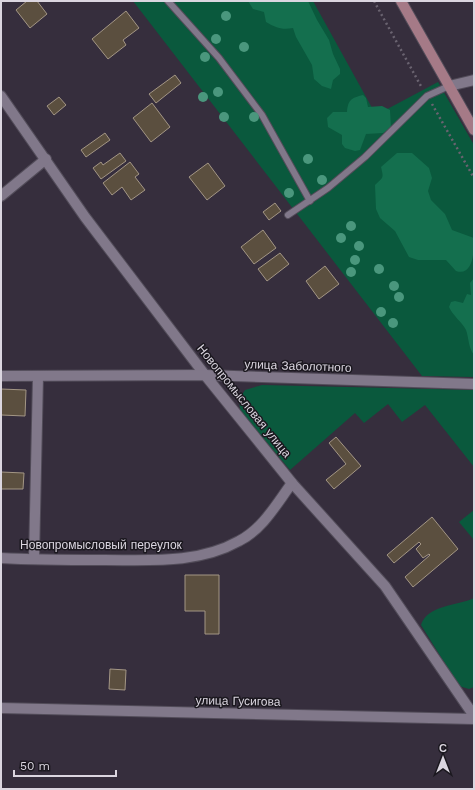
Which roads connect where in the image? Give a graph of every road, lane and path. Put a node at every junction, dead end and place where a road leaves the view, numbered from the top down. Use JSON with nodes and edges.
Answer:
{"nodes":[{"id":1,"x":168,"y":1,"type":"edge"},
{"id":2,"x":401,"y":1,"type":"edge"},
{"id":3,"x":474,"y":80,"type":"edge"},
{"id":4,"x":449,"y":86,"type":"junction"},
{"id":5,"x":1,"y":96,"type":"edge"},
{"id":6,"x":474,"y":130,"type":"edge"},
{"id":7,"x":46,"y":159,"type":"junction"},
{"id":8,"x":1,"y":196,"type":"edge"},
{"id":9,"x":310,"y":201,"type":"junction"},
{"id":10,"x":288,"y":216,"type":"dead end"},
{"id":11,"x":205,"y":375,"type":"junction"},
{"id":12,"x":1,"y":376,"type":"edge"},
{"id":13,"x":38,"y":377,"type":"junction"},
{"id":14,"x":474,"y":384,"type":"edge"},
{"id":15,"x":292,"y":482,"type":"junction"},
{"id":16,"x":1,"y":558,"type":"edge"},
{"id":17,"x":34,"y":560,"type":"junction"},
{"id":18,"x":1,"y":708,"type":"edge"},
{"id":19,"x":474,"y":716,"type":"edge"},
{"id":20,"x":474,"y":719,"type":"edge"}],
"edges":[{"from":1,"to":9,"type":"lane"},
{"from":2,"to":4,"type":"main road"},
{"from":3,"to":4,"type":"street"},
{"from":4,"to":6,"type":"main road"},
{"from":4,"to":9,"type":"lane"},
{"from":5,"to":7,"type":"street","name":"Новопромысловая улица"},
{"from":7,"to":8,"type":"street"},
{"from":7,"to":11,"type":"street","name":"Новопромысловая улица"},
{"from":9,"to":10,"type":"lane"},
{"from":11,"to":13,"type":"street","name":"улица Заболотного"},
{"from":11,"to":14,"type":"street","name":"улица Заболотного"},
{"from":11,"to":15,"type":"street","name":"Новопромысловая улица"},
{"from":12,"to":13,"type":"street","name":"улица Заболотного"},
{"from":13,"to":17,"type":"street"},
{"from":15,"to":17,"type":"street","name":"Новопромысловый переулок"},
{"from":15,"to":19,"type":"street","name":"Новопромысловая улица"},
{"from":16,"to":17,"type":"street","name":"Новопромысловый переулок"},
{"from":18,"to":20,"type":"street","name":"улица Гусигова"}]}
